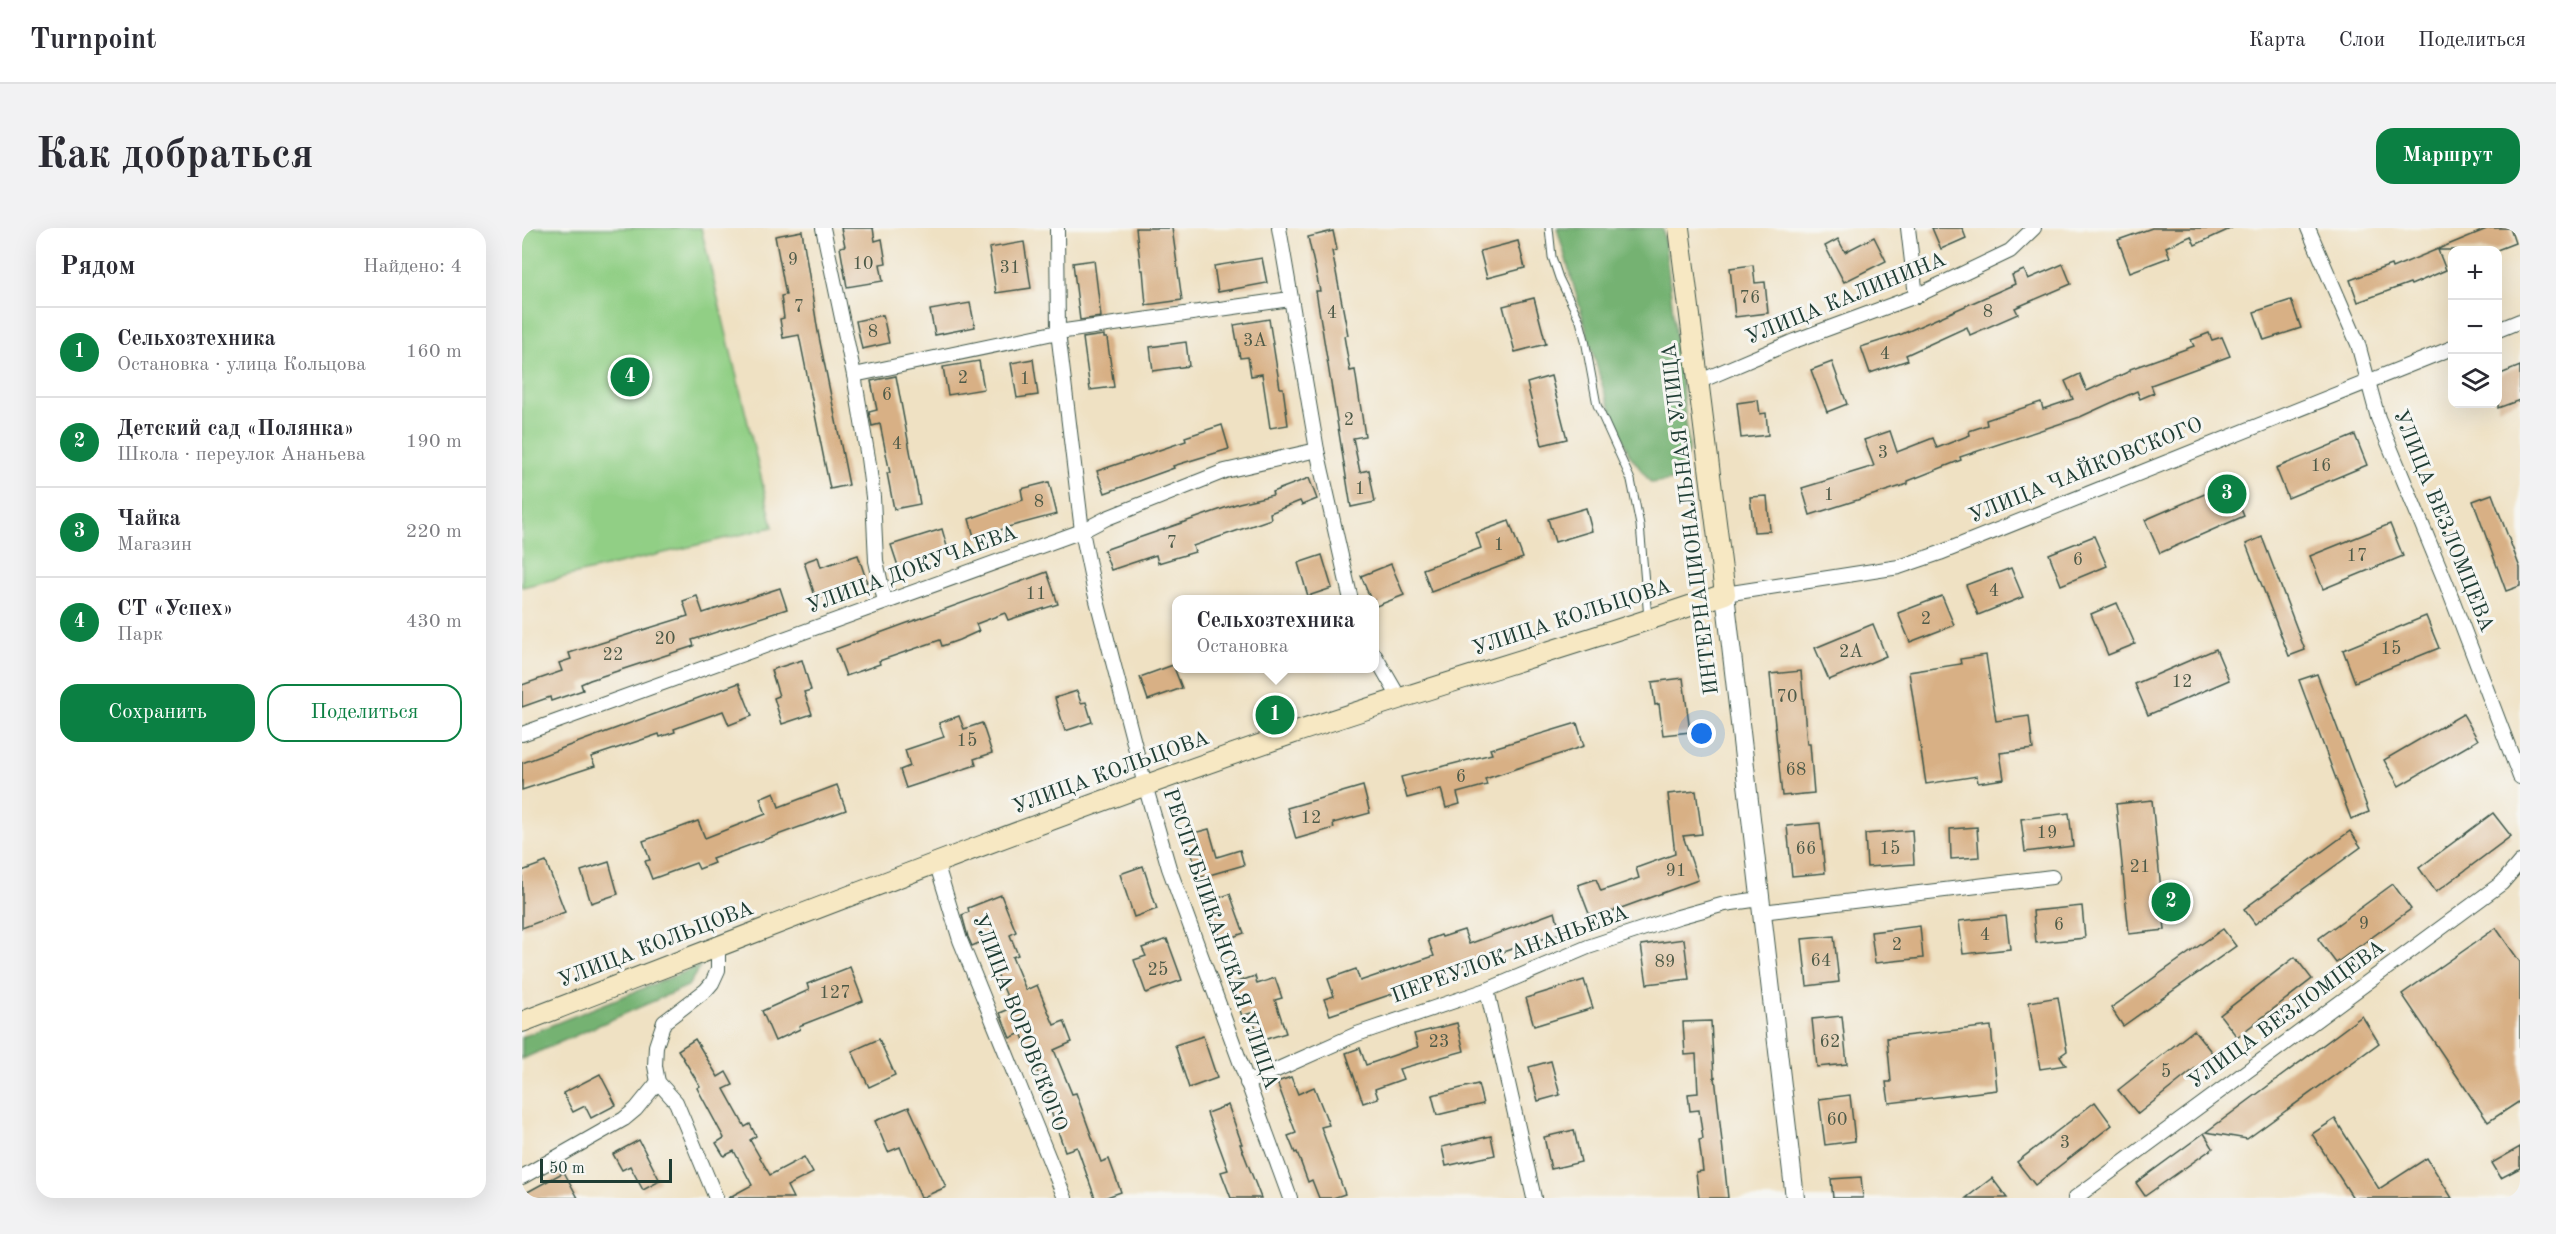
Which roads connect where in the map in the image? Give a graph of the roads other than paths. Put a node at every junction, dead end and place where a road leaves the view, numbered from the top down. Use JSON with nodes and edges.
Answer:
{"nodes":[{"id":1,"x":823,"y":228,"type":"edge"},
{"id":2,"x":1057,"y":228,"type":"edge"},
{"id":3,"x":1279,"y":228,"type":"edge"},
{"id":4,"x":1549,"y":228,"type":"edge"},
{"id":5,"x":1679,"y":228,"type":"edge"},
{"id":6,"x":1908,"y":228,"type":"edge"},
{"id":7,"x":2034,"y":228,"type":"edge"},
{"id":8,"x":2308,"y":228,"type":"edge"},
{"id":9,"x":1916,"y":296,"type":"junction"},
{"id":10,"x":1290,"y":299,"type":"junction"},
{"id":11,"x":2520,"y":321,"type":"edge"},
{"id":12,"x":2502,"y":328,"type":"edge"},
{"id":13,"x":1058,"y":332,"type":"junction"},
{"id":14,"x":2448,"y":350,"type":"edge"},
{"id":15,"x":854,"y":375,"type":"junction"},
{"id":16,"x":1698,"y":382,"type":"junction"},
{"id":17,"x":2367,"y":382,"type":"junction"},
{"id":18,"x":1317,"y":450,"type":"junction"},
{"id":19,"x":1082,"y":531,"type":"junction"},
{"id":20,"x":1725,"y":594,"type":"junction"},
{"id":21,"x":1351,"y":595,"type":"edge"},
{"id":22,"x":885,"y":602,"type":"junction"},
{"id":23,"x":1648,"y":620,"type":"junction"},
{"id":24,"x":1379,"y":663,"type":"edge"},
{"id":25,"x":1400,"y":699,"type":"junction"},
{"id":26,"x":522,"y":734,"type":"edge"},
{"id":27,"x":2520,"y":777,"type":"edge"},
{"id":28,"x":1144,"y":785,"type":"junction"},
{"id":29,"x":936,"y":862,"type":"junction"},
{"id":30,"x":2520,"y":862,"type":"edge"},
{"id":31,"x":2052,"y":877,"type":"dead end"},
{"id":32,"x":1761,"y":906,"type":"junction"},
{"id":33,"x":718,"y":947,"type":"junction"},
{"id":34,"x":1487,"y":990,"type":"junction"},
{"id":35,"x":522,"y":1022,"type":"edge"},
{"id":36,"x":658,"y":1082,"type":"junction"},
{"id":37,"x":1247,"y":1083,"type":"junction"},
{"id":38,"x":522,"y":1177,"type":"edge"},
{"id":39,"x":716,"y":1198,"type":"edge"},
{"id":40,"x":1065,"y":1198,"type":"edge"},
{"id":41,"x":1290,"y":1198,"type":"edge"},
{"id":42,"x":1534,"y":1198,"type":"edge"},
{"id":43,"x":1795,"y":1198,"type":"edge"},
{"id":44,"x":2075,"y":1198,"type":"edge"}],
"edges":[{"from":1,"to":15,"type":"street"},
{"from":2,"to":13,"type":"street","name":"РЕСПУБЛИКАНСКАЯ УЛИЦА"},
{"from":3,"to":10,"type":"street"},
{"from":4,"to":23,"type":"lane"},
{"from":5,"to":16,"type":"main road","name":"ИНТЕРНАЦИОНАЛЬНАЯ УЛИЦА"},
{"from":6,"to":9,"type":"street"},
{"from":7,"to":9,"type":"street","name":"УЛИЦА КАЛИНИНА"},
{"from":8,"to":17,"type":"street","name":"УЛИЦА ВЕЗЛОМЦЕВА"},
{"from":9,"to":16,"type":"street","name":"УЛИЦА КАЛИНИНА"},
{"from":10,"to":13,"type":"street"},
{"from":10,"to":18,"type":"street"},
{"from":11,"to":12,"type":"street"},
{"from":13,"to":15,"type":"street"},
{"from":13,"to":19,"type":"street","name":"РЕСПУБЛИКАНСКАЯ УЛИЦА"},
{"from":14,"to":17,"type":"street","name":"УЛИЦА ЧАЙКОВСКОГО"},
{"from":15,"to":22,"type":"street"},
{"from":16,"to":20,"type":"main road","name":"ИНТЕРНАЦИОНАЛЬНАЯ УЛИЦА"},
{"from":17,"to":20,"type":"street","name":"УЛИЦА ЧАЙКОВСКОГО"},
{"from":17,"to":27,"type":"street","name":"УЛИЦА ВЕЗЛОМЦЕВА"},
{"from":18,"to":19,"type":"street","name":"УЛИЦА ДОКУЧАЕВА"},
{"from":18,"to":21,"type":"street"},
{"from":19,"to":22,"type":"street","name":"УЛИЦА ДОКУЧАЕВА"},
{"from":19,"to":28,"type":"street","name":"РЕСПУБЛИКАНСКАЯ УЛИЦА"},
{"from":20,"to":23,"type":"main road","name":"УЛИЦА КОЛЬЦОВА"},
{"from":20,"to":32,"type":"street","name":"ИНТЕРНАЦИОНАЛЬНАЯ УЛИЦА"},
{"from":22,"to":26,"type":"street","name":"УЛИЦА ДОКУЧАЕВА"},
{"from":23,"to":25,"type":"main road","name":"УЛИЦА КОЛЬЦОВА"},
{"from":24,"to":25,"type":"street"},
{"from":25,"to":28,"type":"main road","name":"УЛИЦА КОЛЬЦОВА"},
{"from":28,"to":29,"type":"main road","name":"УЛИЦА КОЛЬЦОВА"},
{"from":28,"to":37,"type":"street","name":"РЕСПУБЛИКАНСКАЯ УЛИЦА"},
{"from":29,"to":33,"type":"main road","name":"УЛИЦА КОЛЬЦОВА"},
{"from":29,"to":40,"type":"street","name":"УЛИЦА ВОРОВСКОГО"},
{"from":30,"to":44,"type":"street","name":"УЛИЦА ВЕЗЛОМЦЕВА"},
{"from":31,"to":32,"type":"street","name":"ПЕРЕУЛОК АНАНЬЕВА"},
{"from":32,"to":34,"type":"street","name":"ПЕРЕУЛОК АНАНЬЕВА"},
{"from":32,"to":43,"type":"street","name":"ИНТЕРНАЦИОНАЛЬНАЯ УЛИЦА"},
{"from":33,"to":35,"type":"main road","name":"УЛИЦА КОЛЬЦОВА"},
{"from":33,"to":36,"type":"street"},
{"from":34,"to":37,"type":"street","name":"ПЕРЕУЛОК АНАНЬЕВА"},
{"from":34,"to":42,"type":"street"},
{"from":36,"to":38,"type":"street"},
{"from":36,"to":39,"type":"street"},
{"from":37,"to":41,"type":"street","name":"РЕСПУБЛИКАНСКАЯ УЛИЦА"}]}
